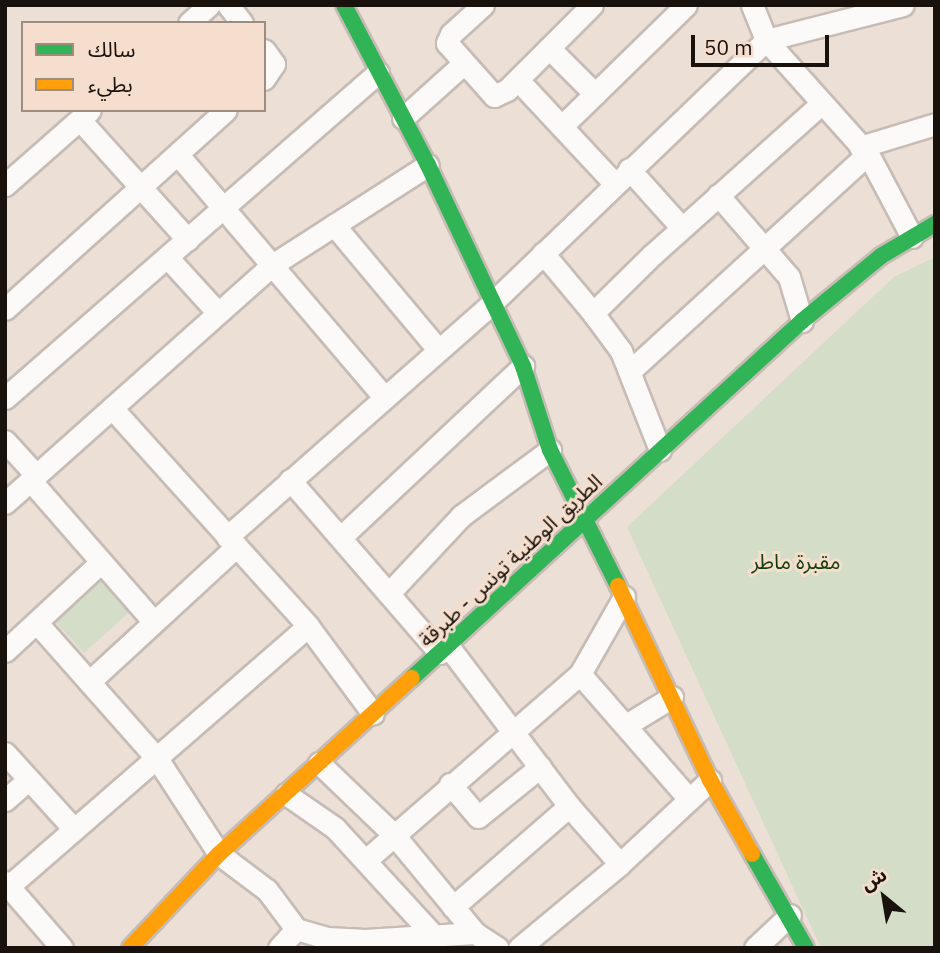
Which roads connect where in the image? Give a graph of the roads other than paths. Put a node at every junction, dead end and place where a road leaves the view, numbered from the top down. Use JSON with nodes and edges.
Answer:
{"nodes":[{"id":1,"x":209,"y":5,"type":"edge"},
{"id":2,"x":228,"y":5,"type":"edge"},
{"id":3,"x":344,"y":5,"type":"edge"},
{"id":4,"x":483,"y":5,"type":"edge"},
{"id":5,"x":592,"y":5,"type":"edge"},
{"id":6,"x":686,"y":5,"type":"edge"},
{"id":7,"x":752,"y":5,"type":"edge"},
{"id":8,"x":903,"y":5,"type":"edge"},
{"id":9,"x":191,"y":21,"type":"edge"},
{"id":10,"x":240,"y":21,"type":"edge"},
{"id":11,"x":766,"y":40,"type":"junction"},
{"id":12,"x":549,"y":48,"type":"junction"},
{"id":13,"x":266,"y":53,"type":"edge"},
{"id":14,"x":464,"y":63,"type":"junction"},
{"id":15,"x":378,"y":73,"type":"junction"},
{"id":16,"x":266,"y":76,"type":"edge"},
{"id":17,"x":518,"y":80,"type":"junction"},
{"id":18,"x":595,"y":94,"type":"junction"},
{"id":19,"x":820,"y":105,"type":"junction"},
{"id":20,"x":224,"y":112,"type":"edge"},
{"id":21,"x":85,"y":115,"type":"edge"},
{"id":22,"x":402,"y":118,"type":"junction"},
{"id":23,"x":935,"y":124,"type":"edge"},
{"id":24,"x":562,"y":126,"type":"junction"},
{"id":25,"x":864,"y":150,"type":"junction"},
{"id":26,"x":179,"y":156,"type":"junction"},
{"id":27,"x":428,"y":165,"type":"junction"},
{"id":28,"x":621,"y":176,"type":"junction"},
{"id":29,"x":5,"y":186,"type":"edge"},
{"id":30,"x":142,"y":189,"type":"junction"},
{"id":31,"x":718,"y":195,"type":"junction"},
{"id":32,"x":225,"y":208,"type":"junction"},
{"id":33,"x":935,"y":224,"type":"edge"},
{"id":34,"x":334,"y":225,"type":"junction"},
{"id":35,"x":682,"y":228,"type":"junction"},
{"id":36,"x":912,"y":237,"type":"junction"},
{"id":37,"x":188,"y":240,"type":"junction"},
{"id":38,"x":763,"y":248,"type":"junction"},
{"id":39,"x":543,"y":253,"type":"junction"},
{"id":40,"x":169,"y":257,"type":"junction"},
{"id":41,"x":272,"y":265,"type":"junction"},
{"id":42,"x":492,"y":303,"type":"junction"},
{"id":43,"x":6,"y":306,"type":"edge"},
{"id":44,"x":218,"y":313,"type":"junction"},
{"id":45,"x":593,"y":313,"type":"junction"},
{"id":46,"x":802,"y":321,"type":"junction"},
{"id":47,"x":437,"y":348,"type":"junction"},
{"id":48,"x":523,"y":366,"type":"junction"},
{"id":49,"x":630,"y":371,"type":"junction"},
{"id":50,"x":383,"y":396,"type":"junction"},
{"id":51,"x":5,"y":398,"type":"edge"},
{"id":52,"x":112,"y":408,"type":"junction"},
{"id":53,"x":5,"y":442,"type":"edge"},
{"id":54,"x":550,"y":450,"type":"junction"},
{"id":55,"x":660,"y":450,"type":"junction"},
{"id":56,"x":33,"y":478,"type":"junction"},
{"id":57,"x":290,"y":480,"type":"junction"},
{"id":58,"x":5,"y":503,"type":"edge"},
{"id":59,"x":583,"y":521,"type":"junction"},
{"id":60,"x":341,"y":537,"type":"junction"},
{"id":61,"x":231,"y":542,"type":"junction"},
{"id":62,"x":101,"y":562,"type":"junction"},
{"id":63,"x":390,"y":592,"type":"junction"},
{"id":64,"x":624,"y":597,"type":"junction"},
{"id":65,"x":153,"y":621,"type":"junction"},
{"id":66,"x":37,"y":623,"type":"junction"},
{"id":67,"x":308,"y":626,"type":"junction"},
{"id":68,"x":444,"y":650,"type":"junction"},
{"id":69,"x":5,"y":651,"type":"edge"},
{"id":70,"x":580,"y":674,"type":"junction"},
{"id":71,"x":89,"y":682,"type":"junction"},
{"id":72,"x":672,"y":697,"type":"junction"},
{"id":73,"x":373,"y":714,"type":"junction"},
{"id":74,"x":626,"y":725,"type":"junction"},
{"id":75,"x":514,"y":728,"type":"junction"},
{"id":76,"x":5,"y":753,"type":"edge"},
{"id":77,"x":158,"y":760,"type":"junction"},
{"id":78,"x":319,"y":763,"type":"junction"},
{"id":79,"x":540,"y":767,"type":"junction"},
{"id":80,"x":29,"y":779,"type":"junction"},
{"id":81,"x":710,"y":780,"type":"junction"},
{"id":82,"x":450,"y":784,"type":"junction"},
{"id":83,"x":286,"y":793,"type":"junction"},
{"id":84,"x":688,"y":798,"type":"junction"},
{"id":85,"x":5,"y":800,"type":"edge"},
{"id":86,"x":569,"y":806,"type":"junction"},
{"id":87,"x":74,"y":829,"type":"junction"},
{"id":88,"x":394,"y":835,"type":"junction"},
{"id":89,"x":219,"y":854,"type":"junction"},
{"id":90,"x":366,"y":860,"type":"junction"},
{"id":91,"x":620,"y":864,"type":"junction"},
{"id":92,"x":7,"y":884,"type":"edge"},
{"id":93,"x":453,"y":907,"type":"junction"},
{"id":94,"x":790,"y":915,"type":"junction"},
{"id":95,"x":296,"y":929,"type":"junction"},
{"id":96,"x":475,"y":933,"type":"junction"},
{"id":97,"x":432,"y":934,"type":"junction"},
{"id":98,"x":62,"y":948,"type":"edge"},
{"id":99,"x":130,"y":948,"type":"edge"},
{"id":100,"x":279,"y":948,"type":"edge"},
{"id":101,"x":498,"y":948,"type":"edge"},
{"id":102,"x":519,"y":948,"type":"edge"},
{"id":103,"x":755,"y":948,"type":"edge"},
{"id":104,"x":806,"y":948,"type":"edge"}],
"edges":[{"from":1,"to":9,"type":"street"},
{"from":2,"to":10,"type":"street"},
{"from":3,"to":15,"type":"main road"},
{"from":4,"to":14,"type":"street"},
{"from":5,"to":12,"type":"street"},
{"from":6,"to":18,"type":"street"},
{"from":7,"to":11,"type":"street"},
{"from":8,"to":11,"type":"street"},
{"from":11,"to":19,"type":"street"},
{"from":11,"to":28,"type":"street"},
{"from":12,"to":17,"type":"street"},
{"from":12,"to":18,"type":"street"},
{"from":13,"to":16,"type":"street"},
{"from":14,"to":17,"type":"street"},
{"from":14,"to":22,"type":"street"},
{"from":15,"to":22,"type":"main road"},
{"from":15,"to":32,"type":"street"},
{"from":17,"to":24,"type":"street"},
{"from":18,"to":24,"type":"street"},
{"from":19,"to":25,"type":"street"},
{"from":19,"to":31,"type":"street"},
{"from":20,"to":26,"type":"street"},
{"from":21,"to":29,"type":"street"},
{"from":21,"to":30,"type":"street"},
{"from":22,"to":27,"type":"main road"},
{"from":23,"to":25,"type":"street"},
{"from":24,"to":28,"type":"street"},
{"from":25,"to":36,"type":"street"},
{"from":25,"to":38,"type":"street"},
{"from":26,"to":30,"type":"street"},
{"from":26,"to":32,"type":"street"},
{"from":27,"to":34,"type":"street"},
{"from":27,"to":42,"type":"main road"},
{"from":28,"to":35,"type":"street"},
{"from":28,"to":39,"type":"street"},
{"from":30,"to":37,"type":"street"},
{"from":30,"to":43,"type":"street"},
{"from":31,"to":35,"type":"street"},
{"from":31,"to":38,"type":"street"},
{"from":32,"to":37,"type":"street"},
{"from":32,"to":41,"type":"street"},
{"from":33,"to":36,"type":"main road","name":"الطريق الوطنية تونس - طبرقة"},
{"from":34,"to":41,"type":"street"},
{"from":34,"to":47,"type":"street"},
{"from":35,"to":45,"type":"street"},
{"from":36,"to":46,"type":"main road","name":"الطريق الوطنية تونس - طبرقة"},
{"from":37,"to":40,"type":"street"},
{"from":38,"to":46,"type":"street"},
{"from":38,"to":49,"type":"street"},
{"from":39,"to":42,"type":"street"},
{"from":39,"to":45,"type":"street"},
{"from":40,"to":44,"type":"street"},
{"from":40,"to":51,"type":"street"},
{"from":41,"to":44,"type":"street"},
{"from":41,"to":50,"type":"street"},
{"from":42,"to":47,"type":"street"},
{"from":42,"to":48,"type":"main road"},
{"from":44,"to":52,"type":"street"},
{"from":45,"to":49,"type":"street"},
{"from":46,"to":55,"type":"main road","name":"الطريق الوطنية تونس - طبرقة"},
{"from":47,"to":50,"type":"street"},
{"from":48,"to":54,"type":"main road"},
{"from":48,"to":60,"type":"street"},
{"from":49,"to":55,"type":"street"},
{"from":50,"to":57,"type":"street"},
{"from":52,"to":56,"type":"street"},
{"from":52,"to":61,"type":"street"},
{"from":53,"to":56,"type":"street"},
{"from":54,"to":59,"type":"main road"},
{"from":54,"to":63,"type":"street"},
{"from":55,"to":59,"type":"main road","name":"الطريق الوطنية تونس - طبرقة"},
{"from":56,"to":58,"type":"street"},
{"from":56,"to":62,"type":"street"},
{"from":57,"to":60,"type":"street"},
{"from":57,"to":61,"type":"street"},
{"from":59,"to":64,"type":"main road"},
{"from":59,"to":68,"type":"main road","name":"الطريق الوطنية تونس - طبرقة"},
{"from":60,"to":63,"type":"street"},
{"from":61,"to":65,"type":"street"},
{"from":61,"to":67,"type":"street"},
{"from":62,"to":65,"type":"street"},
{"from":62,"to":66,"type":"street"},
{"from":63,"to":68,"type":"street"},
{"from":64,"to":70,"type":"street"},
{"from":64,"to":72,"type":"main road"},
{"from":65,"to":71,"type":"street"},
{"from":66,"to":69,"type":"street"},
{"from":66,"to":71,"type":"street"},
{"from":67,"to":73,"type":"street"},
{"from":67,"to":77,"type":"street"},
{"from":68,"to":73,"type":"main road","name":"الطريق الوطنية تونس - طبرقة"},
{"from":68,"to":75,"type":"street"},
{"from":70,"to":74,"type":"street"},
{"from":70,"to":75,"type":"street"},
{"from":71,"to":77,"type":"street"},
{"from":72,"to":74,"type":"street"},
{"from":72,"to":81,"type":"main road"},
{"from":73,"to":78,"type":"main road","name":"الطريق الوطنية تونس - طبرقة"},
{"from":74,"to":84,"type":"street"},
{"from":75,"to":79,"type":"street"},
{"from":75,"to":82,"type":"street"},
{"from":76,"to":80,"type":"street"},
{"from":77,"to":87,"type":"street"},
{"from":77,"to":89,"type":"street"},
{"from":78,"to":83,"type":"main road","name":"الطريق الوطنية تونس - طبرقة"},
{"from":78,"to":88,"type":"street"},
{"from":79,"to":82,"type":"street"},
{"from":79,"to":86,"type":"street"},
{"from":80,"to":85,"type":"street"},
{"from":80,"to":87,"type":"street"},
{"from":81,"to":84,"type":"street"},
{"from":81,"to":94,"type":"main road"},
{"from":82,"to":88,"type":"street"},
{"from":83,"to":89,"type":"main road","name":"الطريق الوطنية تونس - طبرقة"},
{"from":83,"to":90,"type":"street"},
{"from":84,"to":91,"type":"street"},
{"from":86,"to":91,"type":"street"},
{"from":86,"to":93,"type":"street"},
{"from":87,"to":92,"type":"street"},
{"from":88,"to":90,"type":"street"},
{"from":88,"to":93,"type":"street"},
{"from":89,"to":95,"type":"street"},
{"from":89,"to":99,"type":"main road","name":"الطريق الوطنية تونس - طبرقة"},
{"from":90,"to":97,"type":"street"},
{"from":91,"to":102,"type":"street"},
{"from":92,"to":98,"type":"street"},
{"from":93,"to":96,"type":"street"},
{"from":94,"to":103,"type":"street"},
{"from":94,"to":104,"type":"main road"},
{"from":95,"to":97,"type":"street"},
{"from":95,"to":100,"type":"street"},
{"from":96,"to":97,"type":"street"},
{"from":96,"to":101,"type":"street"}]}
